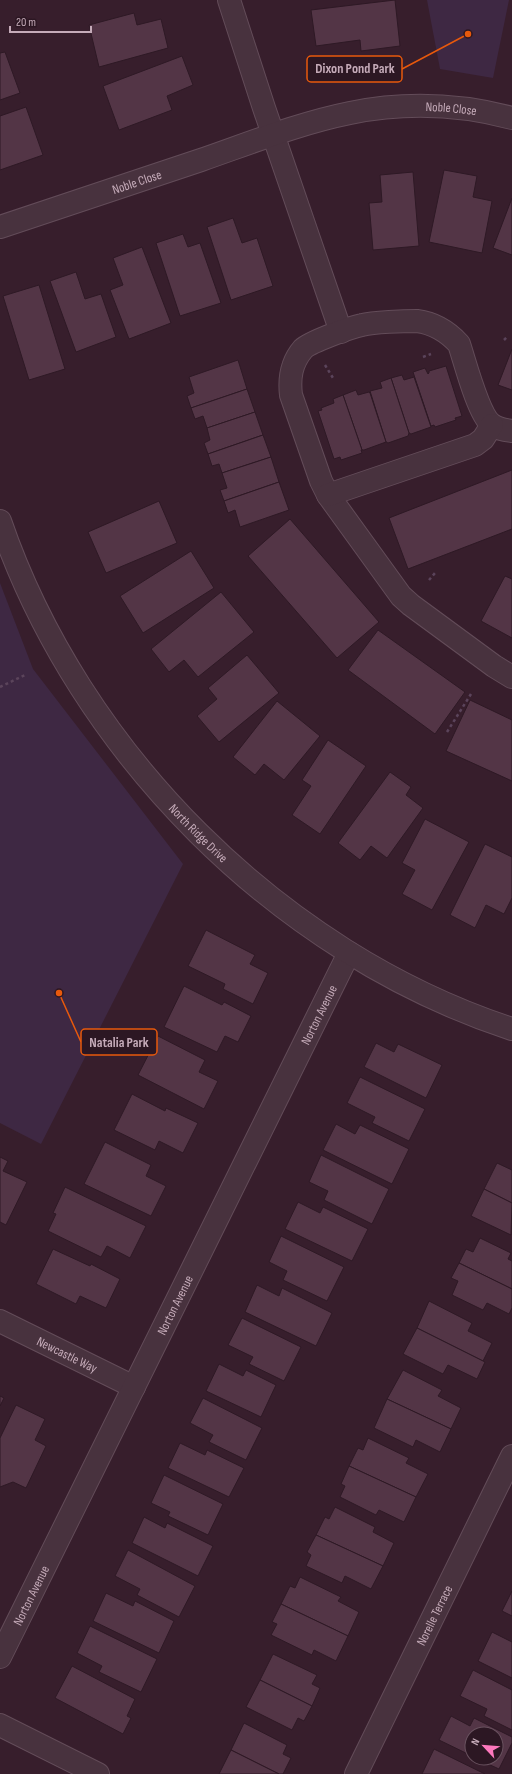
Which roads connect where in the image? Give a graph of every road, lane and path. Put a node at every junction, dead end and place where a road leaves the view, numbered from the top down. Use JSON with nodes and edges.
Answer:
{"nodes":[{"id":1,"x":229,"y":0,"type":"edge"},
{"id":2,"x":512,"y":118,"type":"edge"},
{"id":3,"x":274,"y":136,"type":"junction"},
{"id":4,"x":0,"y":227,"type":"edge"},
{"id":5,"x":341,"y":332,"type":"junction"},
{"id":6,"x":507,"y":337,"type":"dead end"},
{"id":7,"x":504,"y":340,"type":"dead end"},
{"id":8,"x":435,"y":352,"type":"dead end"},
{"id":9,"x":422,"y":357,"type":"dead end"},
{"id":10,"x":325,"y":364,"type":"dead end"},
{"id":11,"x":334,"y":378,"type":"dead end"},
{"id":12,"x":502,"y":428,"type":"edge"},
{"id":13,"x":328,"y":495,"type":"junction"},
{"id":14,"x":0,"y":521,"type":"edge"},
{"id":15,"x":435,"y":573,"type":"dead end"},
{"id":16,"x":429,"y":580,"type":"dead end"},
{"id":17,"x":27,"y":674,"type":"dead end"},
{"id":18,"x":512,"y":677,"type":"edge"},
{"id":19,"x":0,"y":687,"type":"edge"},
{"id":20,"x":471,"y":694,"type":"dead end"},
{"id":21,"x":447,"y":732,"type":"dead end"},
{"id":22,"x":349,"y":952,"type":"junction"},
{"id":23,"x":512,"y":1029,"type":"edge"},
{"id":24,"x":0,"y":1321,"type":"edge"},
{"id":25,"x":134,"y":1388,"type":"junction"},
{"id":26,"x":512,"y":1456,"type":"edge"},
{"id":27,"x":0,"y":1657,"type":"edge"},
{"id":28,"x":0,"y":1725,"type":"edge"},
{"id":29,"x":98,"y":1774,"type":"edge"},
{"id":30,"x":356,"y":1774,"type":"edge"}],
"edges":[{"from":1,"to":3,"type":"street"},
{"from":2,"to":3,"type":"street","name":"Noble Close"},
{"from":3,"to":4,"type":"street","name":"Noble Close"},
{"from":3,"to":5,"type":"street"},
{"from":5,"to":12,"type":"street"},
{"from":5,"to":13,"type":"street"},
{"from":6,"to":7,"type":"path"},
{"from":8,"to":9,"type":"path"},
{"from":10,"to":11,"type":"path"},
{"from":12,"to":13,"type":"street"},
{"from":13,"to":18,"type":"street"},
{"from":14,"to":22,"type":"street","name":"North Ridge Drive"},
{"from":15,"to":16,"type":"path"},
{"from":17,"to":19,"type":"path"},
{"from":20,"to":21,"type":"path"},
{"from":22,"to":23,"type":"street","name":"North Ridge Drive"},
{"from":22,"to":25,"type":"street","name":"Norton Avenue"},
{"from":24,"to":25,"type":"street","name":"Newcastle Way"},
{"from":25,"to":27,"type":"street","name":"Norton Avenue"},
{"from":26,"to":30,"type":"street","name":"Norelle Terrace"},
{"from":28,"to":29,"type":"street"}]}
